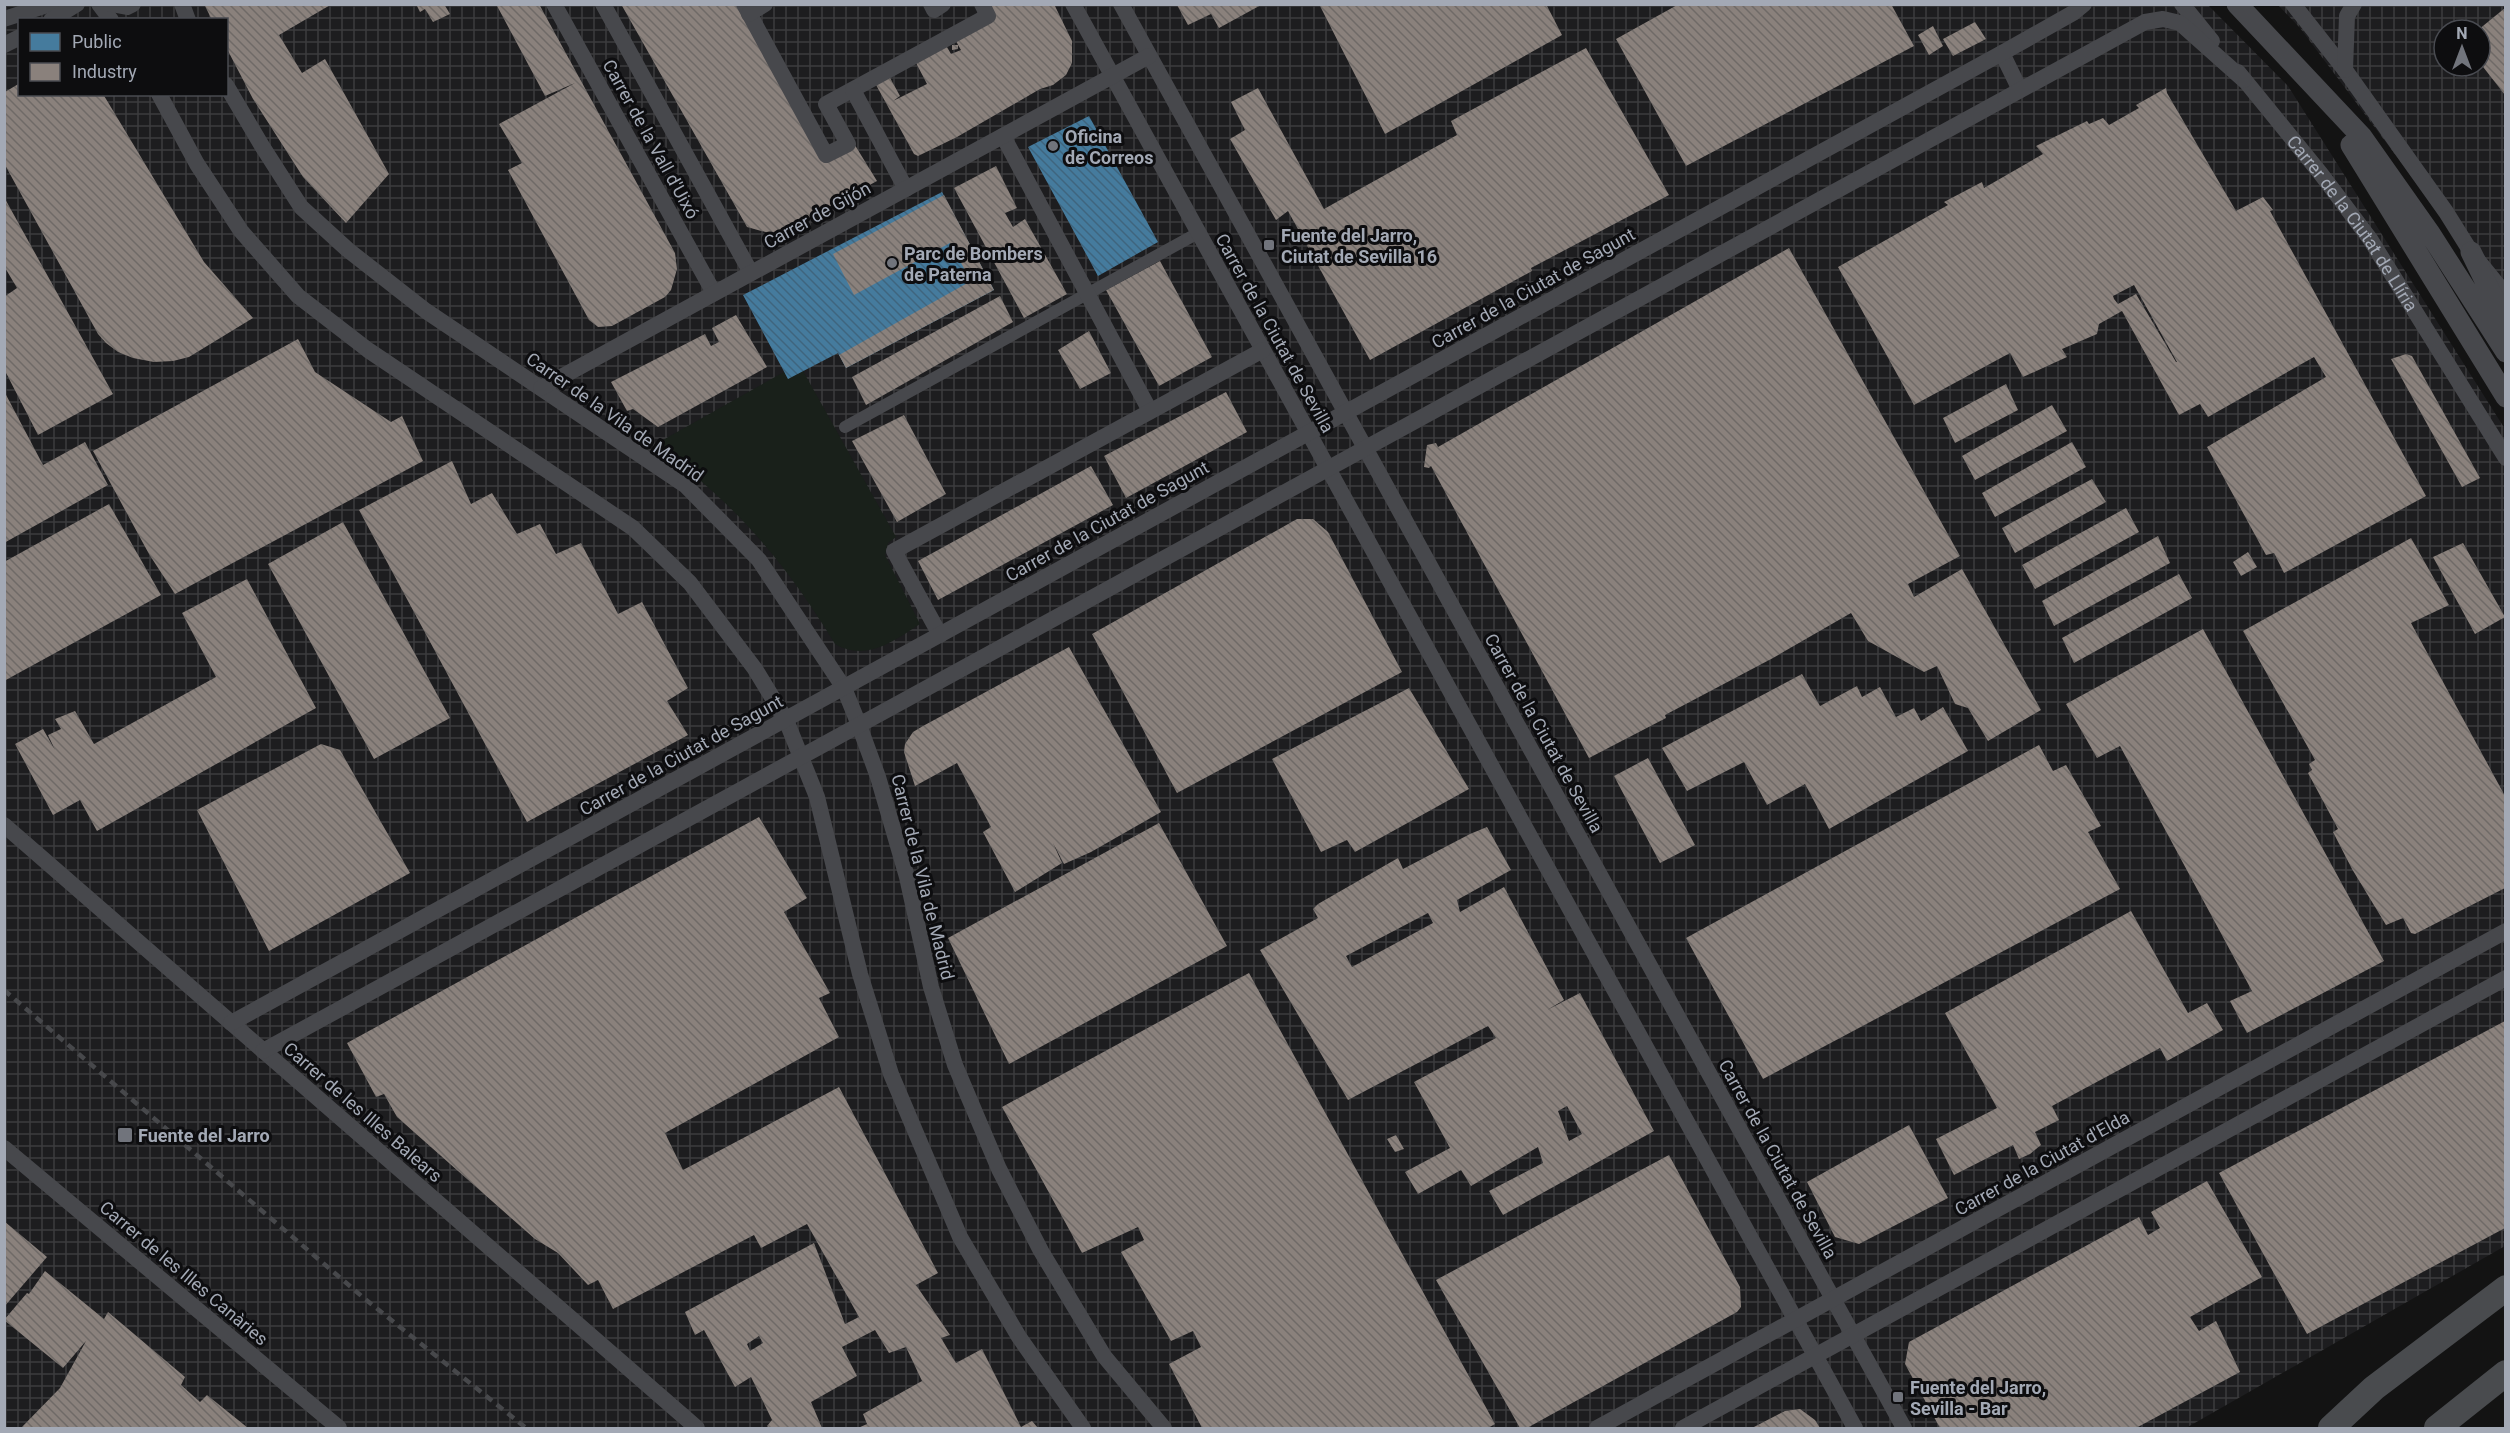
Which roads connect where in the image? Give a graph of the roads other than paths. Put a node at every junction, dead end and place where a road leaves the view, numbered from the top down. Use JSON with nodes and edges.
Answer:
{"nodes":[{"id":1,"x":18,"y":4,"type":"edge"},
{"id":2,"x":51,"y":4,"type":"edge"},
{"id":3,"x":77,"y":4,"type":"edge"},
{"id":4,"x":99,"y":4,"type":"edge"},
{"id":5,"x":111,"y":4,"type":"edge"},
{"id":6,"x":133,"y":4,"type":"edge"},
{"id":7,"x":554,"y":4,"type":"edge"},
{"id":8,"x":603,"y":4,"type":"edge"},
{"id":9,"x":765,"y":4,"type":"edge"},
{"id":10,"x":931,"y":4,"type":"edge"},
{"id":11,"x":943,"y":4,"type":"edge"},
{"id":12,"x":982,"y":4,"type":"edge"},
{"id":13,"x":1073,"y":4,"type":"edge"},
{"id":14,"x":1121,"y":4,"type":"edge"},
{"id":15,"x":2084,"y":4,"type":"edge"},
{"id":16,"x":2182,"y":4,"type":"edge"},
{"id":17,"x":2237,"y":4,"type":"edge"},
{"id":18,"x":2293,"y":4,"type":"edge"},
{"id":19,"x":2354,"y":4,"type":"edge"},
{"id":20,"x":746,"y":9,"type":"edge"},
{"id":21,"x":4,"y":17,"type":"edge"},
{"id":22,"x":54,"y":18,"type":"edge"},
{"id":23,"x":110,"y":18,"type":"edge"},
{"id":24,"x":18,"y":38,"type":"edge"},
{"id":25,"x":4,"y":45,"type":"edge"},
{"id":26,"x":2002,"y":53,"type":"junction"},
{"id":27,"x":1149,"y":56,"type":"junction"},
{"id":28,"x":2300,"y":70,"type":"junction"},
{"id":29,"x":2345,"y":70,"type":"junction"},
{"id":30,"x":1112,"y":76,"type":"junction"},
{"id":31,"x":2244,"y":80,"type":"junction"},
{"id":32,"x":228,"y":89,"type":"edge"},
{"id":33,"x":852,"y":90,"type":"junction"},
{"id":34,"x":2020,"y":90,"type":"junction"},
{"id":35,"x":160,"y":96,"type":"edge"},
{"id":36,"x":1003,"y":136,"type":"junction"},
{"id":37,"x":906,"y":189,"type":"junction"},
{"id":38,"x":1198,"y":233,"type":"junction"},
{"id":39,"x":2471,"y":252,"type":"junction"},
{"id":40,"x":751,"y":273,"type":"junction"},
{"id":41,"x":714,"y":293,"type":"junction"},
{"id":42,"x":1088,"y":294,"type":"junction"},
{"id":43,"x":2505,"y":296,"type":"edge"},
{"id":44,"x":2505,"y":324,"type":"edge"},
{"id":45,"x":1263,"y":350,"type":"junction"},
{"id":46,"x":2505,"y":352,"type":"edge"},
{"id":47,"x":541,"y":388,"type":"junction"},
{"id":48,"x":2505,"y":398,"type":"edge"},
{"id":49,"x":1150,"y":411,"type":"junction"},
{"id":50,"x":1346,"y":413,"type":"junction"},
{"id":51,"x":845,"y":428,"type":"dead end"},
{"id":52,"x":1308,"y":433,"type":"junction"},
{"id":53,"x":1365,"y":448,"type":"junction"},
{"id":54,"x":2505,"y":458,"type":"edge"},
{"id":55,"x":1328,"y":469,"type":"junction"},
{"id":56,"x":940,"y":635,"type":"junction"},
{"id":57,"x":844,"y":688,"type":"junction"},
{"id":58,"x":786,"y":720,"type":"junction"},
{"id":59,"x":859,"y":725,"type":"junction"},
{"id":60,"x":801,"y":757,"type":"junction"},
{"id":61,"x":4,"y":825,"type":"edge"},
{"id":62,"x":2505,"y":932,"type":"edge"},
{"id":63,"x":2505,"y":978,"type":"edge"},
{"id":64,"x":231,"y":1023,"type":"junction"},
{"id":65,"x":263,"y":1051,"type":"junction"},
{"id":66,"x":4,"y":1148,"type":"edge"},
{"id":67,"x":2505,"y":1288,"type":"edge"},
{"id":68,"x":1833,"y":1299,"type":"junction"},
{"id":69,"x":1795,"y":1320,"type":"junction"},
{"id":70,"x":1853,"y":1336,"type":"junction"},
{"id":71,"x":1815,"y":1356,"type":"junction"},
{"id":72,"x":2505,"y":1373,"type":"edge"},
{"id":73,"x":2374,"y":1388,"type":"junction"},
{"id":74,"x":339,"y":1428,"type":"edge"},
{"id":75,"x":697,"y":1428,"type":"edge"},
{"id":76,"x":1083,"y":1428,"type":"edge"},
{"id":77,"x":1164,"y":1428,"type":"edge"},
{"id":78,"x":1597,"y":1428,"type":"edge"},
{"id":79,"x":1683,"y":1428,"type":"edge"},
{"id":80,"x":1855,"y":1428,"type":"edge"},
{"id":81,"x":1904,"y":1428,"type":"edge"},
{"id":82,"x":2322,"y":1428,"type":"edge"},
{"id":83,"x":2331,"y":1428,"type":"edge"},
{"id":84,"x":2437,"y":1428,"type":"edge"}],
"edges":[{"from":1,"to":21,"type":"street"},
{"from":2,"to":21,"type":"street"},
{"from":3,"to":22,"type":"street"},
{"from":4,"to":23,"type":"street"},
{"from":5,"to":6,"type":"street"},
{"from":7,"to":41,"type":"street","name":"Carrer de la Vall d'Uixó"},
{"from":8,"to":40,"type":"street","name":"Carrer de la Vall d'Uixó"},
{"from":9,"to":20,"type":"street"},
{"from":10,"to":11,"type":"street"},
{"from":12,"to":33,"type":"street"},
{"from":13,"to":30,"type":"street","name":"Carrer de la Ciutat de Sevilla"},
{"from":14,"to":27,"type":"street","name":"Carrer de la Ciutat de Sevilla"},
{"from":15,"to":26,"type":"street","name":"Carrer de la Ciutat de Sagunt"},
{"from":16,"to":31,"type":"street","name":"Carrer de la Ciutat de Llíria"},
{"from":17,"to":28,"type":"street","name":"Carrer de la Ciutat de Llíria"},
{"from":18,"to":29,"type":"street"},
{"from":19,"to":29,"type":"street"},
{"from":20,"to":33,"type":"street"},
{"from":24,"to":25,"type":"street"},
{"from":26,"to":34,"type":"street"},
{"from":26,"to":50,"type":"street","name":"Carrer de la Ciutat de Sagunt"},
{"from":27,"to":30,"type":"street"},
{"from":27,"to":50,"type":"street","name":"Carrer de la Ciutat de Sevilla"},
{"from":28,"to":46,"type":"street","name":"Carrer de la Ciutat de Llíria"},
{"from":28,"to":48,"type":"street","name":"Carrer de la Ciutat de Llíria"},
{"from":29,"to":39,"type":"street"},
{"from":30,"to":36,"type":"street","name":"Carrer de Gijón"},
{"from":30,"to":38,"type":"street","name":"Carrer de la Ciutat de Sevilla"},
{"from":31,"to":34,"type":"street"},
{"from":31,"to":54,"type":"street","name":"Carrer de la Ciutat de Llíria"},
{"from":32,"to":47,"type":"street","name":"Carrer de la Vila de Madrid"},
{"from":33,"to":37,"type":"street"},
{"from":34,"to":53,"type":"street"},
{"from":35,"to":58,"type":"street"},
{"from":36,"to":37,"type":"street","name":"Carrer de Gijón"},
{"from":36,"to":42,"type":"street"},
{"from":37,"to":40,"type":"street","name":"Carrer de Gijón"},
{"from":38,"to":42,"type":"street"},
{"from":38,"to":45,"type":"street","name":"Carrer de la Ciutat de Sevilla"},
{"from":39,"to":43,"type":"street"},
{"from":39,"to":44,"type":"street"},
{"from":40,"to":41,"type":"street","name":"Carrer de Gijón"},
{"from":41,"to":47,"type":"street","name":"Carrer de Gijón"},
{"from":42,"to":49,"type":"street"},
{"from":42,"to":51,"type":"street"},
{"from":45,"to":49,"type":"street"},
{"from":45,"to":52,"type":"street","name":"Carrer de la Ciutat de Sevilla"},
{"from":47,"to":57,"type":"street","name":"Carrer de la Vila de Madrid"},
{"from":49,"to":56,"type":"street"},
{"from":50,"to":52,"type":"street","name":"Carrer de la Ciutat de Sagunt"},
{"from":50,"to":53,"type":"street","name":"Carrer de la Ciutat de Sevilla"},
{"from":52,"to":55,"type":"street","name":"Carrer de la Ciutat de Sevilla"},
{"from":52,"to":56,"type":"street","name":"Carrer de la Ciutat de Sagunt"},
{"from":53,"to":55,"type":"street"},
{"from":53,"to":68,"type":"street","name":"Carrer de la Ciutat de Sevilla"},
{"from":55,"to":59,"type":"street"},
{"from":55,"to":69,"type":"street","name":"Carrer de la Ciutat de Sevilla"},
{"from":56,"to":57,"type":"street","name":"Carrer de la Ciutat de Sagunt"},
{"from":57,"to":58,"type":"street","name":"Carrer de la Ciutat de Sagunt"},
{"from":57,"to":59,"type":"street","name":"Carrer de la Vila de Madrid"},
{"from":58,"to":60,"type":"street"},
{"from":58,"to":64,"type":"street","name":"Carrer de la Ciutat de Sagunt"},
{"from":59,"to":60,"type":"street"},
{"from":59,"to":77,"type":"street","name":"Carrer de la Vila de Madrid"},
{"from":60,"to":65,"type":"street"},
{"from":60,"to":76,"type":"street"},
{"from":61,"to":64,"type":"street","name":"Carrer de les Illes Balears"},
{"from":62,"to":68,"type":"street","name":"Carrer de la Ciutat d'Elda"},
{"from":63,"to":70,"type":"street"},
{"from":64,"to":65,"type":"street","name":"Carrer de les Illes Balears"},
{"from":65,"to":75,"type":"street","name":"Carrer de les Illes Balears"},
{"from":66,"to":74,"type":"street","name":"Carrer de les Illes Canàries"},
{"from":67,"to":73,"type":"main road"},
{"from":68,"to":69,"type":"street","name":"Carrer de la Ciutat d'Elda"},
{"from":68,"to":70,"type":"street","name":"Carrer de la Ciutat de Sevilla"},
{"from":69,"to":71,"type":"street","name":"Carrer de la Ciutat de Sevilla"},
{"from":69,"to":78,"type":"street","name":"Carrer de la Ciutat d'Elda"},
{"from":70,"to":71,"type":"street"},
{"from":70,"to":81,"type":"street","name":"Carrer de la Ciutat de Sevilla"},
{"from":71,"to":79,"type":"street"},
{"from":71,"to":80,"type":"street","name":"Carrer de la Ciutat de Sevilla"},
{"from":72,"to":84,"type":"main road"},
{"from":73,"to":82,"type":"street"},
{"from":73,"to":83,"type":"main road"}]}
